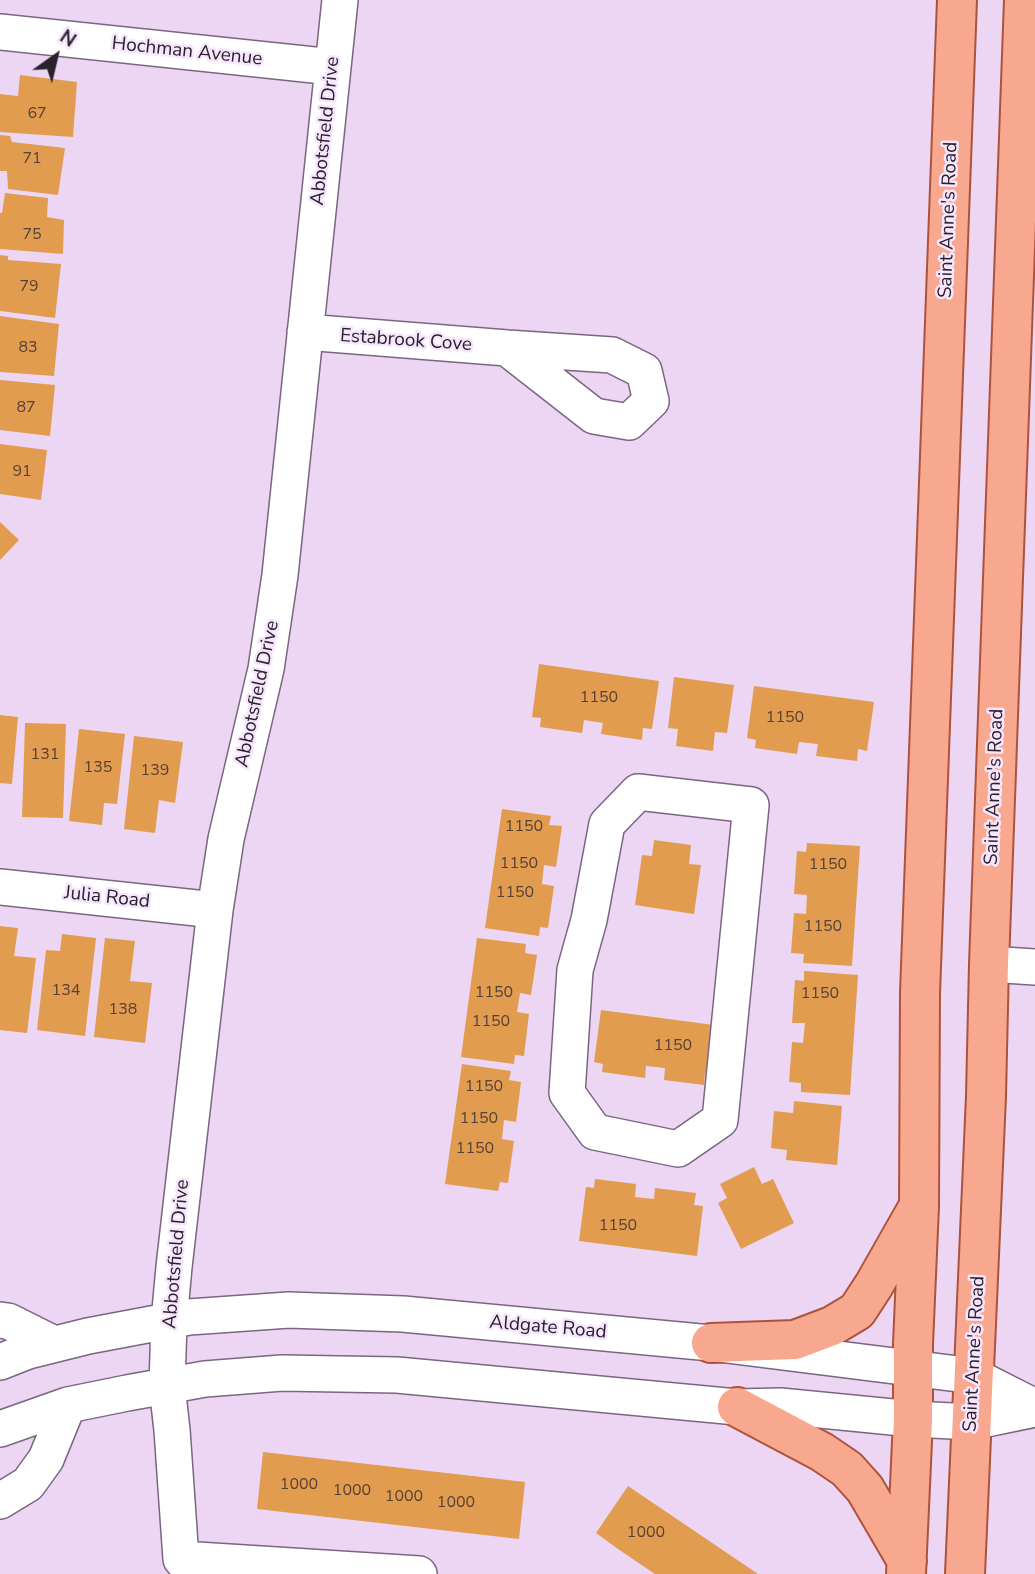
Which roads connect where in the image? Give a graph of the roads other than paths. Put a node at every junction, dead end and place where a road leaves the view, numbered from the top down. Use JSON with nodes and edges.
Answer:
{"nodes":[{"id":1,"x":340,"y":0,"type":"edge"},
{"id":2,"x":957,"y":0,"type":"edge"},
{"id":3,"x":1024,"y":0,"type":"edge"},
{"id":4,"x":0,"y":32,"type":"edge"},
{"id":5,"x":333,"y":66,"type":"junction"},
{"id":6,"x":305,"y":332,"type":"junction"},
{"id":7,"x":507,"y":348,"type":"dead end"},
{"id":8,"x":751,"y":805,"type":"joint"},
{"id":9,"x":0,"y":887,"type":"edge"},
{"id":10,"x":215,"y":911,"type":"junction"},
{"id":11,"x":989,"y":964,"type":"junction"},
{"id":12,"x":1035,"y":967,"type":"edge"},
{"id":13,"x":919,"y":1206,"type":"junction"},
{"id":14,"x":0,"y":1320,"type":"edge"},
{"id":15,"x":169,"y":1321,"type":"junction"},
{"id":16,"x":711,"y":1343,"type":"junction"},
{"id":17,"x":54,"y":1344,"type":"junction"},
{"id":18,"x":0,"y":1362,"type":"edge"},
{"id":19,"x":913,"y":1368,"type":"junction"},
{"id":20,"x":974,"y":1376,"type":"junction"},
{"id":21,"x":167,"y":1386,"type":"junction"},
{"id":22,"x":68,"y":1405,"type":"junction"},
{"id":23,"x":737,"y":1407,"type":"junction"},
{"id":24,"x":1035,"y":1408,"type":"edge"},
{"id":25,"x":913,"y":1419,"type":"junction"},
{"id":26,"x":972,"y":1422,"type":"junction"},
{"id":27,"x":0,"y":1429,"type":"edge"},
{"id":28,"x":0,"y":1501,"type":"edge"},
{"id":29,"x":187,"y":1567,"type":"edge"},
{"id":30,"x":906,"y":1568,"type":"edge"},
{"id":31,"x":419,"y":1574,"type":"edge"},
{"id":32,"x":965,"y":1574,"type":"edge"}],
"edges":[{"from":1,"to":5,"type":"street","name":"Abbotsfield Drive"},
{"from":2,"to":13,"type":"main road","name":"Saint Anne's Road"},
{"from":3,"to":11,"type":"main road","name":"Saint Anne's Road"},
{"from":4,"to":5,"type":"street","name":"Hochman Avenue"},
{"from":5,"to":6,"type":"street","name":"Abbotsfield Drive"},
{"from":6,"to":7,"type":"street","name":"Estabrook Cove"},
{"from":6,"to":10,"type":"street","name":"Abbotsfield Drive"},
{"from":8,"to":8,"type":"street"},
{"from":9,"to":10,"type":"street","name":"Julia Road"},
{"from":10,"to":15,"type":"street","name":"Abbotsfield Drive"},
{"from":11,"to":12,"type":"street"},
{"from":11,"to":20,"type":"main road","name":"Saint Anne's Road"},
{"from":13,"to":16,"type":"main road"},
{"from":13,"to":19,"type":"main road","name":"Saint Anne's Road"},
{"from":14,"to":17,"type":"street"},
{"from":15,"to":16,"type":"street","name":"Aldgate Road"},
{"from":15,"to":17,"type":"street","name":"Aldgate Road"},
{"from":15,"to":21,"type":"street","name":"Abbotsfield Drive"},
{"from":16,"to":19,"type":"street","name":"Aldgate Road"},
{"from":17,"to":18,"type":"street","name":"Aldgate Road"},
{"from":19,"to":20,"type":"street","name":"Aldgate Road"},
{"from":19,"to":25,"type":"main road","name":"Saint Anne's Road"},
{"from":20,"to":24,"type":"street","name":"Aldgate Road"},
{"from":20,"to":26,"type":"main road","name":"Saint Anne's Road"},
{"from":21,"to":22,"type":"street","name":"Aldgate Road"},
{"from":21,"to":23,"type":"street","name":"Aldgate Road"},
{"from":21,"to":29,"type":"street","name":"Abbotsfield Drive"},
{"from":22,"to":27,"type":"street","name":"Aldgate Road"},
{"from":22,"to":28,"type":"street"},
{"from":23,"to":25,"type":"street","name":"Aldgate Road"},
{"from":23,"to":30,"type":"main road"},
{"from":24,"to":26,"type":"street","name":"Aldgate Road"},
{"from":25,"to":26,"type":"street","name":"Aldgate Road"},
{"from":25,"to":30,"type":"main road","name":"Saint Anne's Road"},
{"from":26,"to":32,"type":"main road","name":"Saint Anne's Road"},
{"from":29,"to":31,"type":"street"}]}
